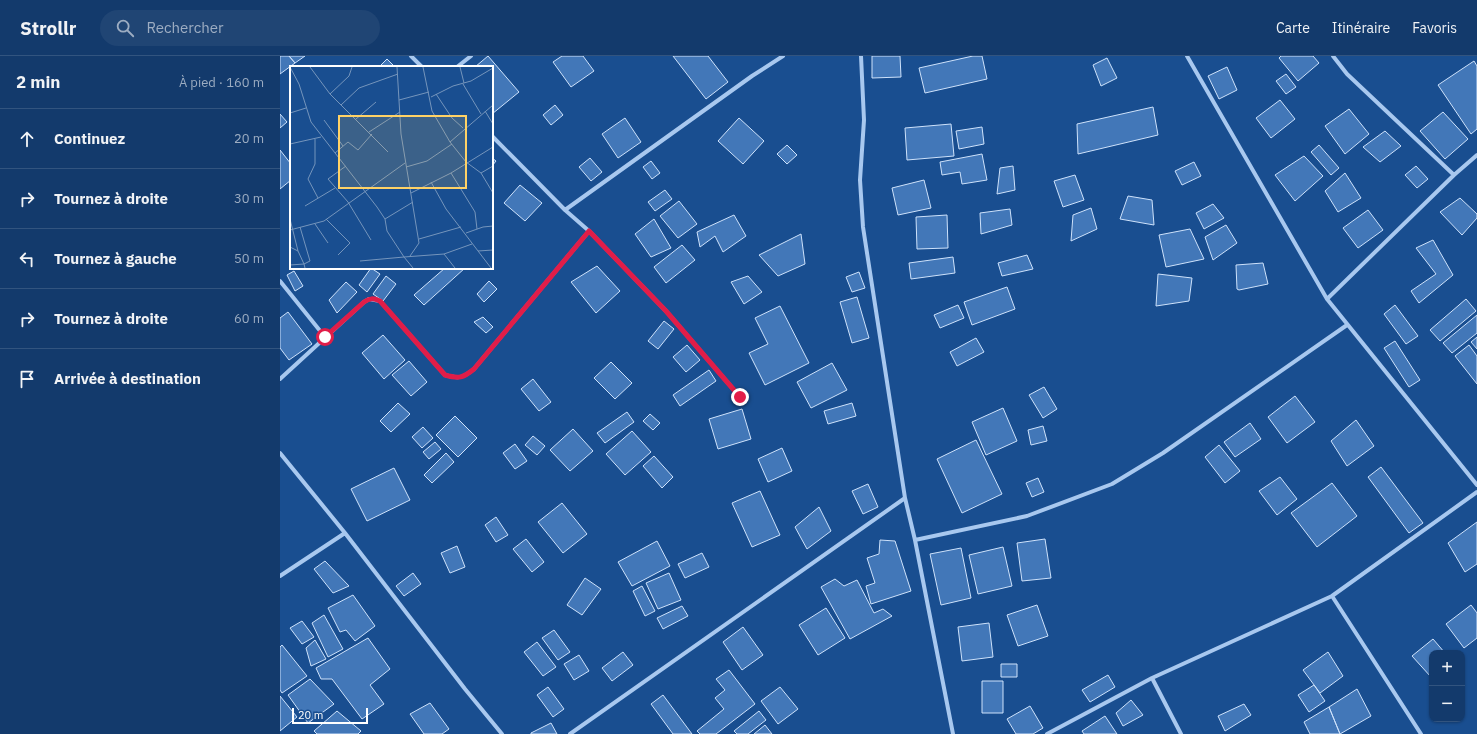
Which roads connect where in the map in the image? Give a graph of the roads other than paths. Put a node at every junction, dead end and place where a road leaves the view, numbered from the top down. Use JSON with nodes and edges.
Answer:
{"nodes":[{"id":1,"x":411,"y":56,"type":"edge"},
{"id":2,"x":471,"y":56,"type":"edge"},
{"id":3,"x":783,"y":56,"type":"edge"},
{"id":4,"x":861,"y":56,"type":"edge"},
{"id":5,"x":1186,"y":56,"type":"edge"},
{"id":6,"x":1333,"y":56,"type":"edge"},
{"id":7,"x":421,"y":66,"type":"edge"},
{"id":8,"x":458,"y":66,"type":"edge"},
{"id":9,"x":493,"y":137,"type":"edge"},
{"id":10,"x":1477,"y":155,"type":"edge"},
{"id":11,"x":1454,"y":174,"type":"junction"},
{"id":12,"x":565,"y":210,"type":"junction"},
{"id":13,"x":589,"y":231,"type":"junction"},
{"id":14,"x":280,"y":281,"type":"edge"},
{"id":15,"x":1327,"y":299,"type":"junction"},
{"id":16,"x":1347,"y":325,"type":"junction"},
{"id":17,"x":325,"y":337,"type":"junction"},
{"id":18,"x":280,"y":379,"type":"edge"},
{"id":19,"x":740,"y":397,"type":"dead end"},
{"id":20,"x":280,"y":453,"type":"edge"},
{"id":21,"x":1477,"y":485,"type":"edge"},
{"id":22,"x":1477,"y":492,"type":"edge"},
{"id":23,"x":905,"y":498,"type":"junction"},
{"id":24,"x":345,"y":533,"type":"junction"},
{"id":25,"x":915,"y":540,"type":"junction"},
{"id":26,"x":280,"y":576,"type":"edge"},
{"id":27,"x":1332,"y":596,"type":"junction"},
{"id":28,"x":1152,"y":678,"type":"junction"},
{"id":29,"x":502,"y":734,"type":"edge"},
{"id":30,"x":570,"y":734,"type":"edge"},
{"id":31,"x":952,"y":734,"type":"edge"},
{"id":32,"x":1047,"y":734,"type":"edge"},
{"id":33,"x":1181,"y":734,"type":"edge"},
{"id":34,"x":1421,"y":734,"type":"edge"}],
"edges":[{"from":1,"to":7,"type":"street"},
{"from":2,"to":8,"type":"street"},
{"from":3,"to":12,"type":"street"},
{"from":4,"to":23,"type":"street"},
{"from":5,"to":15,"type":"street"},
{"from":6,"to":11,"type":"street"},
{"from":9,"to":12,"type":"street"},
{"from":10,"to":11,"type":"street"},
{"from":11,"to":15,"type":"street"},
{"from":12,"to":13,"type":"street"},
{"from":13,"to":17,"type":"street"},
{"from":13,"to":19,"type":"street"},
{"from":14,"to":17,"type":"street"},
{"from":15,"to":16,"type":"street"},
{"from":16,"to":21,"type":"street"},
{"from":16,"to":25,"type":"street"},
{"from":17,"to":18,"type":"street"},
{"from":20,"to":24,"type":"street"},
{"from":22,"to":27,"type":"street"},
{"from":23,"to":25,"type":"street"},
{"from":23,"to":30,"type":"street"},
{"from":24,"to":26,"type":"street"},
{"from":24,"to":29,"type":"street"},
{"from":25,"to":31,"type":"street"},
{"from":27,"to":28,"type":"street"},
{"from":27,"to":34,"type":"street"},
{"from":28,"to":32,"type":"street"},
{"from":28,"to":33,"type":"street"}]}
